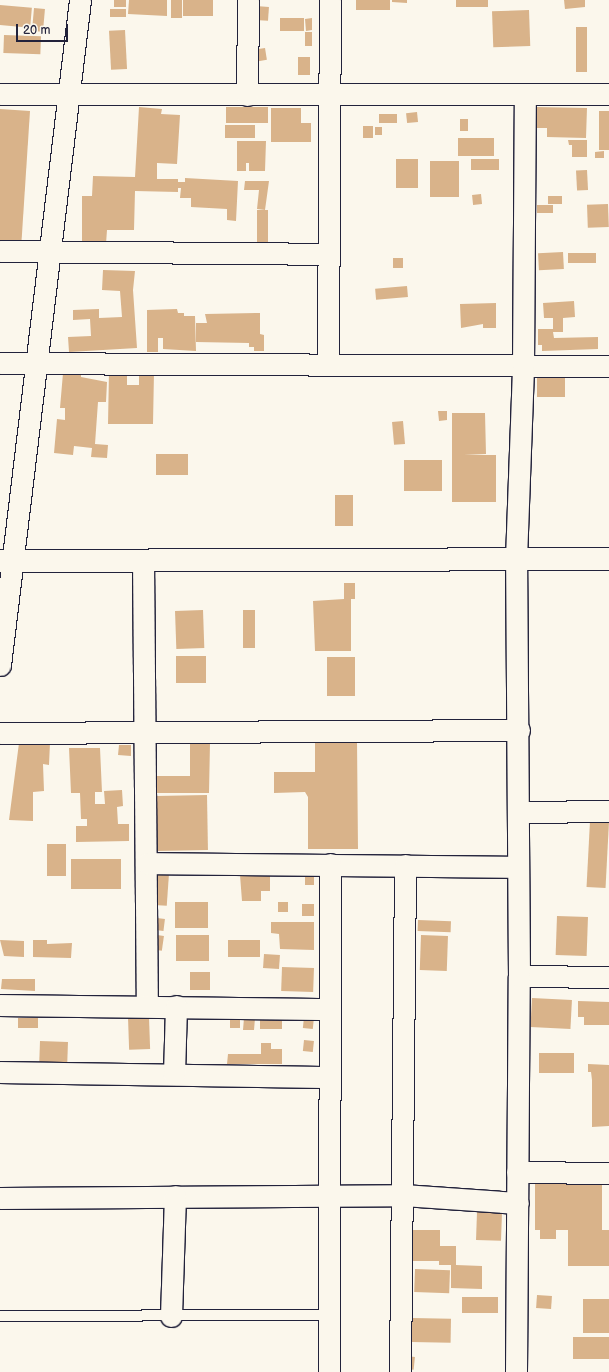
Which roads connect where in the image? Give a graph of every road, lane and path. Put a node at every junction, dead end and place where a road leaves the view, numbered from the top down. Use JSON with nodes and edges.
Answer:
{"nodes":[{"id":1,"x":80,"y":0,"type":"edge"},
{"id":2,"x":248,"y":0,"type":"edge"},
{"id":3,"x":330,"y":0,"type":"edge"},
{"id":4,"x":0,"y":94,"type":"edge"},
{"id":5,"x":69,"y":94,"type":"junction"},
{"id":6,"x":525,"y":94,"type":"junction"},
{"id":7,"x":609,"y":94,"type":"edge"},
{"id":8,"x":247,"y":95,"type":"junction"},
{"id":9,"x":330,"y":95,"type":"junction"},
{"id":10,"x":0,"y":251,"type":"edge"},
{"id":11,"x":50,"y":252,"type":"junction"},
{"id":12,"x":329,"y":254,"type":"junction"},
{"id":13,"x":0,"y":363,"type":"edge"},
{"id":14,"x":36,"y":363,"type":"junction"},
{"id":15,"x":328,"y":365,"type":"junction"},
{"id":16,"x":523,"y":366,"type":"junction"},
{"id":17,"x":609,"y":366,"type":"edge"},
{"id":18,"x":516,"y":559,"type":"junction"},
{"id":19,"x":609,"y":559,"type":"edge"},
{"id":20,"x":143,"y":560,"type":"junction"},
{"id":21,"x":7,"y":561,"type":"edge"},
{"id":22,"x":0,"y":665,"type":"edge"},
{"id":23,"x":519,"y":730,"type":"junction"},
{"id":24,"x":0,"y":733,"type":"edge"},
{"id":25,"x":146,"y":733,"type":"junction"},
{"id":26,"x":609,"y":811,"type":"edge"},
{"id":27,"x":518,"y":812,"type":"junction"},
{"id":28,"x":148,"y":863,"type":"junction"},
{"id":29,"x":330,"y":864,"type":"junction"},
{"id":30,"x":405,"y":865,"type":"junction"},
{"id":31,"x":518,"y":867,"type":"junction"},
{"id":32,"x":519,"y":976,"type":"junction"},
{"id":33,"x":609,"y":977,"type":"edge"},
{"id":34,"x":0,"y":1005,"type":"edge"},
{"id":35,"x":147,"y":1006,"type":"junction"},
{"id":36,"x":176,"y":1006,"type":"junction"},
{"id":37,"x":328,"y":1009,"type":"junction"},
{"id":38,"x":0,"y":1072,"type":"edge"},
{"id":39,"x":174,"y":1074,"type":"junction"},
{"id":40,"x":328,"y":1077,"type":"junction"},
{"id":41,"x":517,"y":1172,"type":"junction"},
{"id":42,"x":609,"y":1173,"type":"edge"},
{"id":43,"x":403,"y":1195,"type":"junction"},
{"id":44,"x":175,"y":1196,"type":"junction"},
{"id":45,"x":329,"y":1196,"type":"junction"},
{"id":46,"x":0,"y":1198,"type":"edge"},
{"id":47,"x":518,"y":1203,"type":"junction"},
{"id":48,"x":330,"y":1315,"type":"junction"},
{"id":49,"x":0,"y":1316,"type":"edge"},
{"id":50,"x":171,"y":1316,"type":"junction"},
{"id":51,"x":329,"y":1372,"type":"edge"},
{"id":52,"x":400,"y":1372,"type":"edge"},
{"id":53,"x":516,"y":1372,"type":"edge"}],
"edges":[{"from":1,"to":5,"type":"street"},
{"from":2,"to":8,"type":"street"},
{"from":3,"to":9,"type":"street"},
{"from":4,"to":5,"type":"street"},
{"from":5,"to":8,"type":"street"},
{"from":5,"to":11,"type":"street"},
{"from":6,"to":7,"type":"street"},
{"from":6,"to":9,"type":"street"},
{"from":6,"to":16,"type":"street"},
{"from":8,"to":9,"type":"street"},
{"from":9,"to":12,"type":"street"},
{"from":10,"to":11,"type":"street"},
{"from":11,"to":12,"type":"street"},
{"from":11,"to":14,"type":"street"},
{"from":12,"to":15,"type":"street"},
{"from":13,"to":14,"type":"street"},
{"from":14,"to":15,"type":"street"},
{"from":14,"to":21,"type":"street"},
{"from":15,"to":16,"type":"street"},
{"from":16,"to":17,"type":"street"},
{"from":16,"to":18,"type":"street"},
{"from":18,"to":19,"type":"street"},
{"from":18,"to":20,"type":"street"},
{"from":18,"to":23,"type":"street"},
{"from":20,"to":21,"type":"street"},
{"from":20,"to":25,"type":"street"},
{"from":21,"to":22,"type":"street"},
{"from":23,"to":25,"type":"street"},
{"from":23,"to":27,"type":"street"},
{"from":24,"to":25,"type":"street"},
{"from":25,"to":28,"type":"street"},
{"from":26,"to":27,"type":"street"},
{"from":27,"to":31,"type":"street"},
{"from":28,"to":29,"type":"street"},
{"from":28,"to":35,"type":"street"},
{"from":29,"to":30,"type":"street"},
{"from":29,"to":37,"type":"street"},
{"from":30,"to":31,"type":"street"},
{"from":30,"to":43,"type":"street"},
{"from":31,"to":32,"type":"street"},
{"from":32,"to":33,"type":"street"},
{"from":32,"to":41,"type":"street"},
{"from":34,"to":35,"type":"street"},
{"from":35,"to":36,"type":"street"},
{"from":36,"to":37,"type":"street"},
{"from":36,"to":39,"type":"street"},
{"from":37,"to":40,"type":"street"},
{"from":38,"to":39,"type":"street"},
{"from":39,"to":40,"type":"street"},
{"from":40,"to":45,"type":"street"},
{"from":41,"to":42,"type":"street"},
{"from":41,"to":47,"type":"street"},
{"from":43,"to":45,"type":"street"},
{"from":43,"to":47,"type":"street"},
{"from":43,"to":52,"type":"street"},
{"from":44,"to":45,"type":"street"},
{"from":44,"to":46,"type":"street"},
{"from":44,"to":50,"type":"street"},
{"from":45,"to":48,"type":"street"},
{"from":47,"to":53,"type":"street"},
{"from":48,"to":50,"type":"lane"},
{"from":48,"to":51,"type":"street"},
{"from":49,"to":50,"type":"lane"}]}
